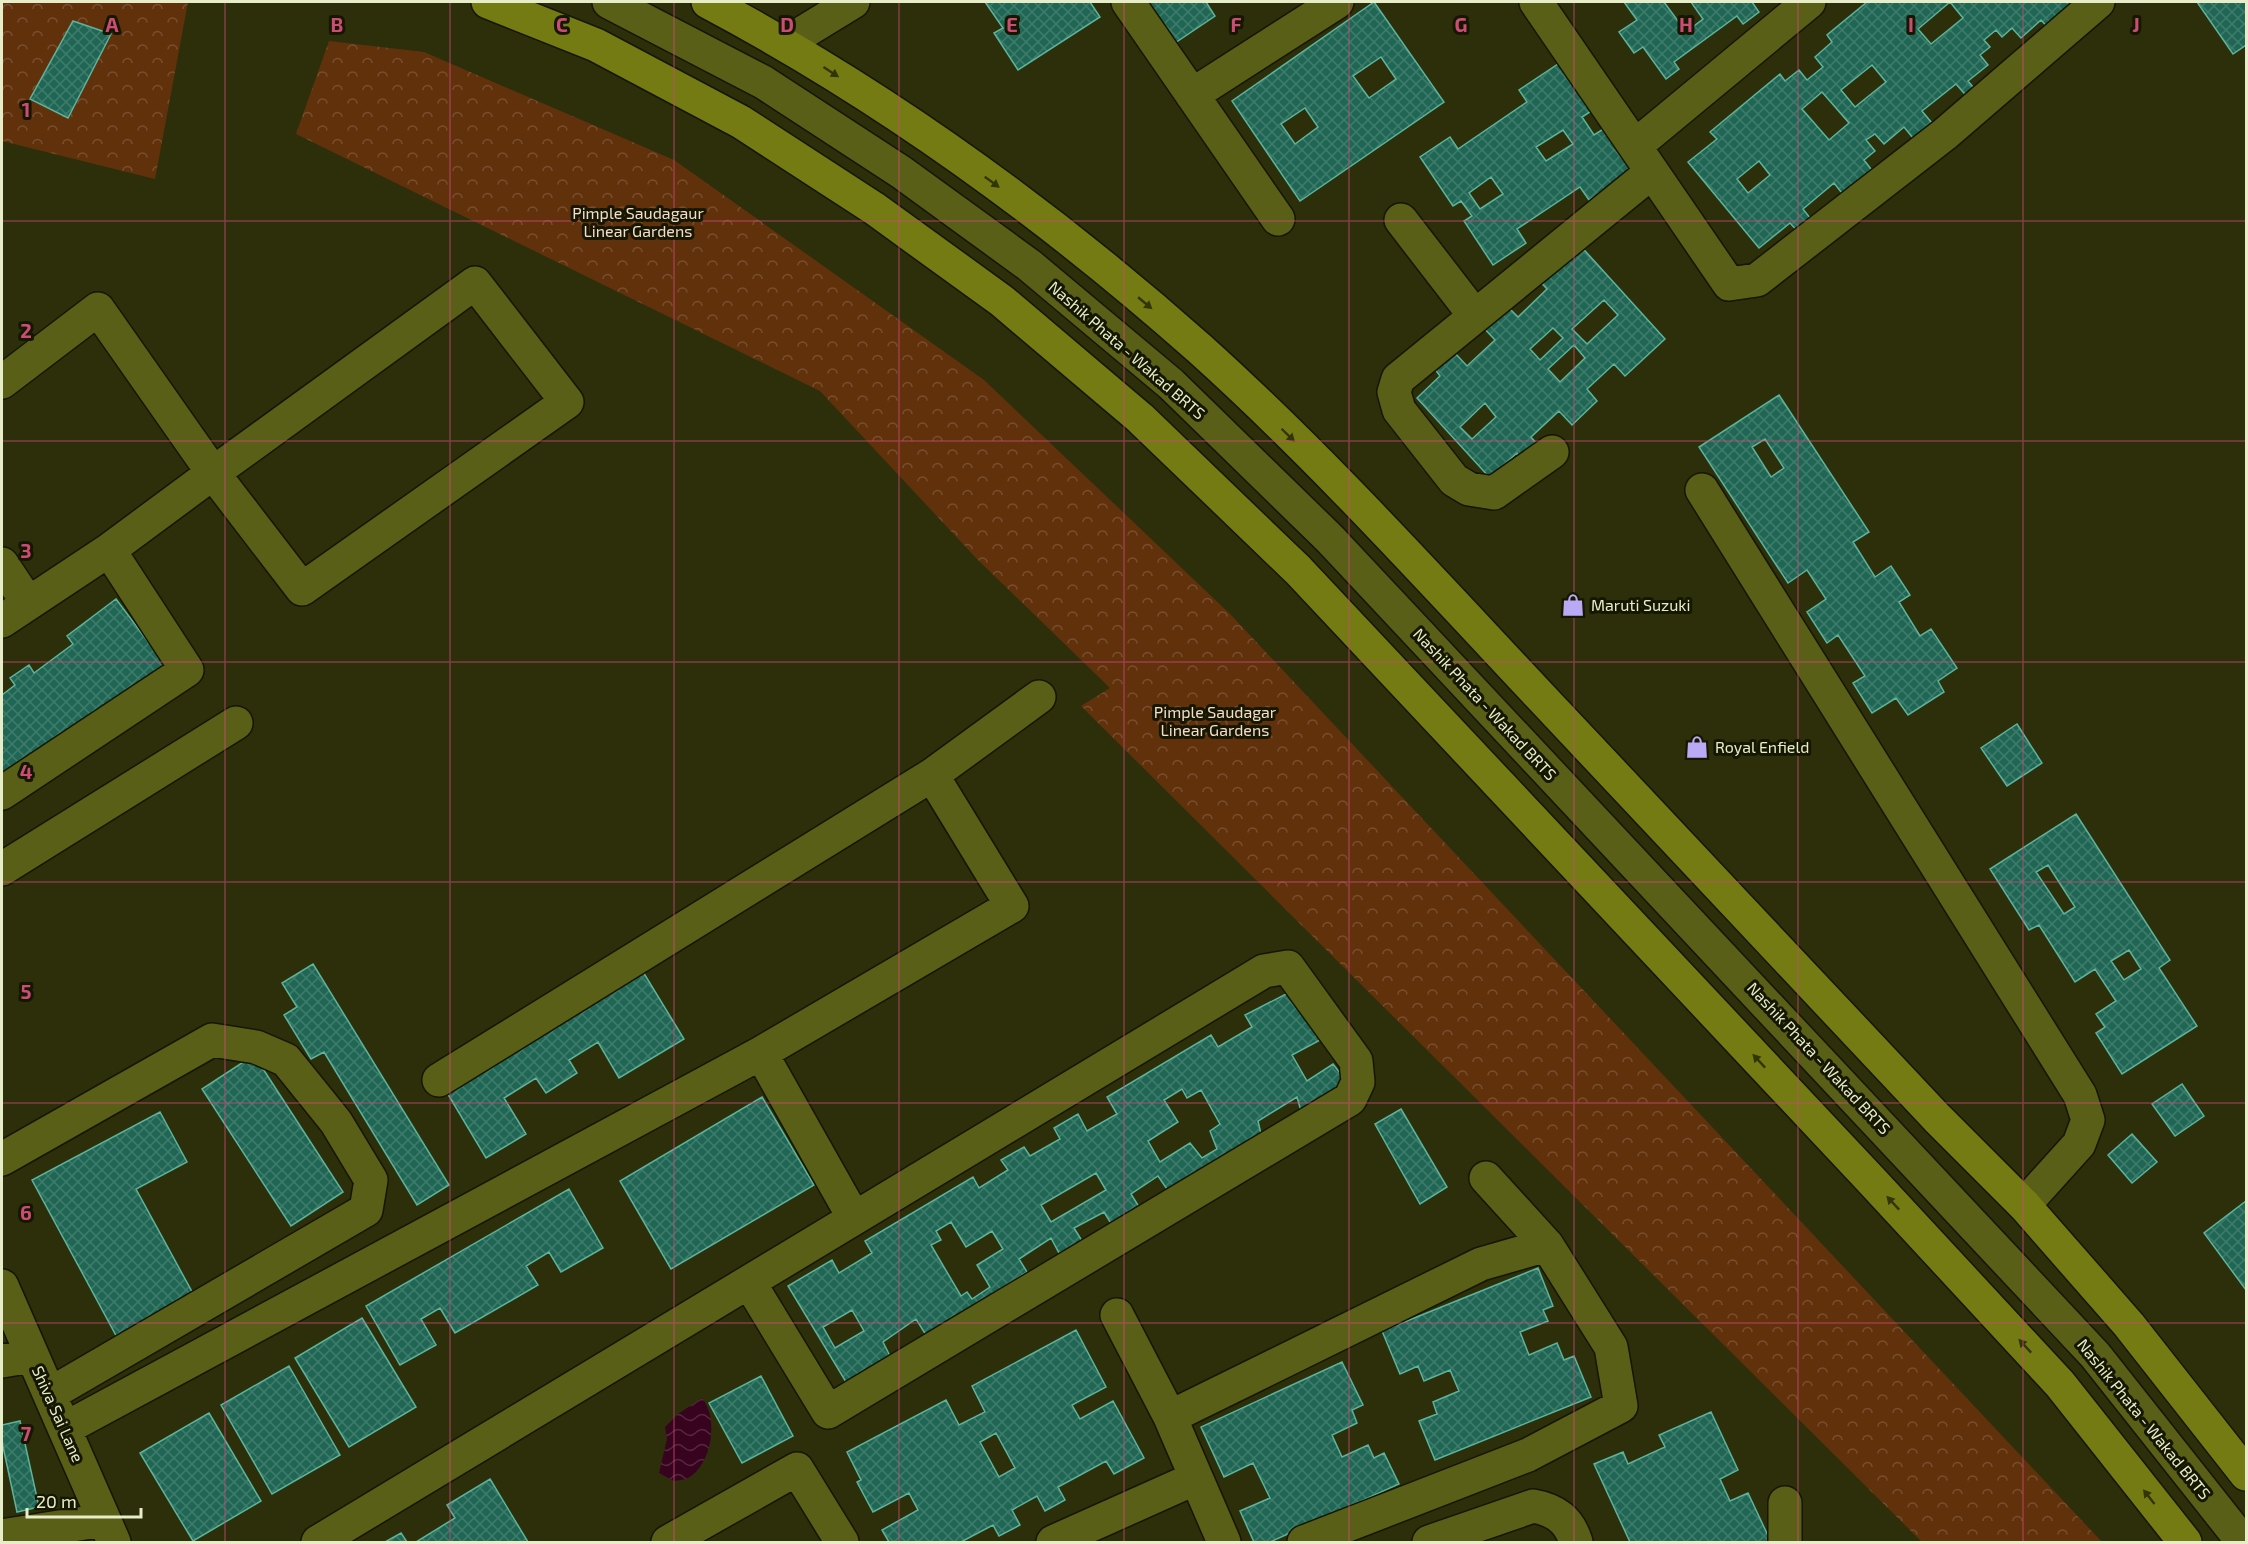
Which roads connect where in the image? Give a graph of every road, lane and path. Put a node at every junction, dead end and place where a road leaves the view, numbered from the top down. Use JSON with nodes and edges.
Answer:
{"nodes":[{"id":1,"x":488,"y":2,"type":"edge"},
{"id":2,"x":609,"y":2,"type":"edge"},
{"id":3,"x":708,"y":2,"type":"edge"},
{"id":4,"x":854,"y":2,"type":"edge"},
{"id":5,"x":1128,"y":2,"type":"edge"},
{"id":6,"x":1337,"y":2,"type":"edge"},
{"id":7,"x":1536,"y":2,"type":"edge"},
{"id":8,"x":1809,"y":2,"type":"edge"},
{"id":9,"x":2098,"y":2,"type":"edge"},
{"id":10,"x":786,"y":43,"type":"junction"},
{"id":11,"x":1192,"y":95,"type":"junction"},
{"id":12,"x":1643,"y":159,"type":"junction"},
{"id":13,"x":1278,"y":219,"type":"dead end"},
{"id":14,"x":1401,"y":220,"type":"dead end"},
{"id":15,"x":1475,"y":316,"type":"junction"},
{"id":16,"x":2,"y":382,"type":"edge"},
{"id":17,"x":1552,"y":452,"type":"dead end"},
{"id":18,"x":213,"y":473,"type":"junction"},
{"id":19,"x":1702,"y":490,"type":"dead end"},
{"id":20,"x":109,"y":550,"type":"junction"},
{"id":21,"x":2,"y":564,"type":"edge"},
{"id":22,"x":15,"y":612,"type":"edge"},
{"id":23,"x":1040,"y":697,"type":"dead end"},
{"id":24,"x":236,"y":723,"type":"dead end"},
{"id":25,"x":932,"y":775,"type":"junction"},
{"id":26,"x":2,"y":793,"type":"edge"},
{"id":27,"x":2,"y":869,"type":"edge"},
{"id":28,"x":761,"y":1053,"type":"junction"},
{"id":29,"x":439,"y":1080,"type":"dead end"},
{"id":30,"x":2,"y":1159,"type":"edge"},
{"id":31,"x":1486,"y":1178,"type":"dead end"},
{"id":32,"x":2024,"y":1205,"type":"junction"},
{"id":33,"x":854,"y":1218,"type":"junction"},
{"id":34,"x":1547,"y":1245,"type":"junction"},
{"id":35,"x":748,"y":1282,"type":"junction"},
{"id":36,"x":2,"y":1286,"type":"edge"},
{"id":37,"x":1117,"y":1315,"type":"dead end"},
{"id":38,"x":17,"y":1358,"type":"edge"},
{"id":39,"x":50,"y":1394,"type":"junction"},
{"id":40,"x":1170,"y":1417,"type":"junction"},
{"id":41,"x":66,"y":1428,"type":"junction"},
{"id":42,"x":2247,"y":1474,"type":"edge"},
{"id":43,"x":1196,"y":1478,"type":"junction"},
{"id":44,"x":1785,"y":1503,"type":"dead end"},
{"id":45,"x":109,"y":1531,"type":"edge"},
{"id":46,"x":2,"y":1536,"type":"edge"},
{"id":47,"x":318,"y":1542,"type":"edge"},
{"id":48,"x":668,"y":1542,"type":"edge"},
{"id":49,"x":842,"y":1542,"type":"edge"},
{"id":50,"x":1053,"y":1542,"type":"edge"},
{"id":51,"x":1224,"y":1542,"type":"edge"},
{"id":52,"x":1304,"y":1542,"type":"edge"},
{"id":53,"x":1429,"y":1542,"type":"edge"},
{"id":54,"x":1576,"y":1542,"type":"edge"},
{"id":55,"x":1785,"y":1542,"type":"edge"},
{"id":56,"x":2186,"y":1542,"type":"edge"},
{"id":57,"x":2243,"y":1542,"type":"edge"}],
"edges":[{"from":56,"to":1,"type":"main road","one_way":true},
{"from":2,"to":57,"type":"street","name":"Nashik Phata - Wakad BRTS"},
{"from":3,"to":10,"type":"main road"},
{"from":4,"to":10,"type":"street"},
{"from":5,"to":11,"type":"street"},
{"from":6,"to":11,"type":"street"},
{"from":7,"to":12,"type":"street"},
{"from":8,"to":12,"type":"street"},
{"from":9,"to":12,"type":"street"},
{"from":10,"to":32,"type":"main road","one_way":true},
{"from":11,"to":13,"type":"street"},
{"from":12,"to":15,"type":"street"},
{"from":14,"to":15,"type":"street"},
{"from":15,"to":17,"type":"street"},
{"from":16,"to":18,"type":"street"},
{"from":18,"to":18,"type":"street"},
{"from":18,"to":20,"type":"street"},
{"from":19,"to":32,"type":"street"},
{"from":20,"to":22,"type":"street"},
{"from":20,"to":26,"type":"street"},
{"from":21,"to":22,"type":"street"},
{"from":23,"to":25,"type":"street"},
{"from":24,"to":27,"type":"street"},
{"from":25,"to":28,"type":"street"},
{"from":25,"to":29,"type":"street"},
{"from":28,"to":33,"type":"street"},
{"from":28,"to":41,"type":"street"},
{"from":30,"to":39,"type":"street"},
{"from":31,"to":34,"type":"street"},
{"from":32,"to":42,"type":"main road"},
{"from":33,"to":35,"type":"street"},
{"from":33,"to":35,"type":"street"},
{"from":34,"to":40,"type":"street"},
{"from":34,"to":52,"type":"street"},
{"from":35,"to":47,"type":"street"},
{"from":36,"to":38,"type":"street","name":"Shiva Sai Lane"},
{"from":37,"to":40,"type":"street"},
{"from":38,"to":39,"type":"street","name":"Shiva Sai Lane"},
{"from":39,"to":41,"type":"street","name":"Shiva Sai Lane"},
{"from":40,"to":43,"type":"street"},
{"from":41,"to":45,"type":"street","name":"Shiva Sai Lane"},
{"from":43,"to":50,"type":"street"},
{"from":43,"to":51,"type":"street"},
{"from":44,"to":55,"type":"street"},
{"from":45,"to":46,"type":"street"},
{"from":48,"to":49,"type":"street"},
{"from":53,"to":54,"type":"street"}]}
